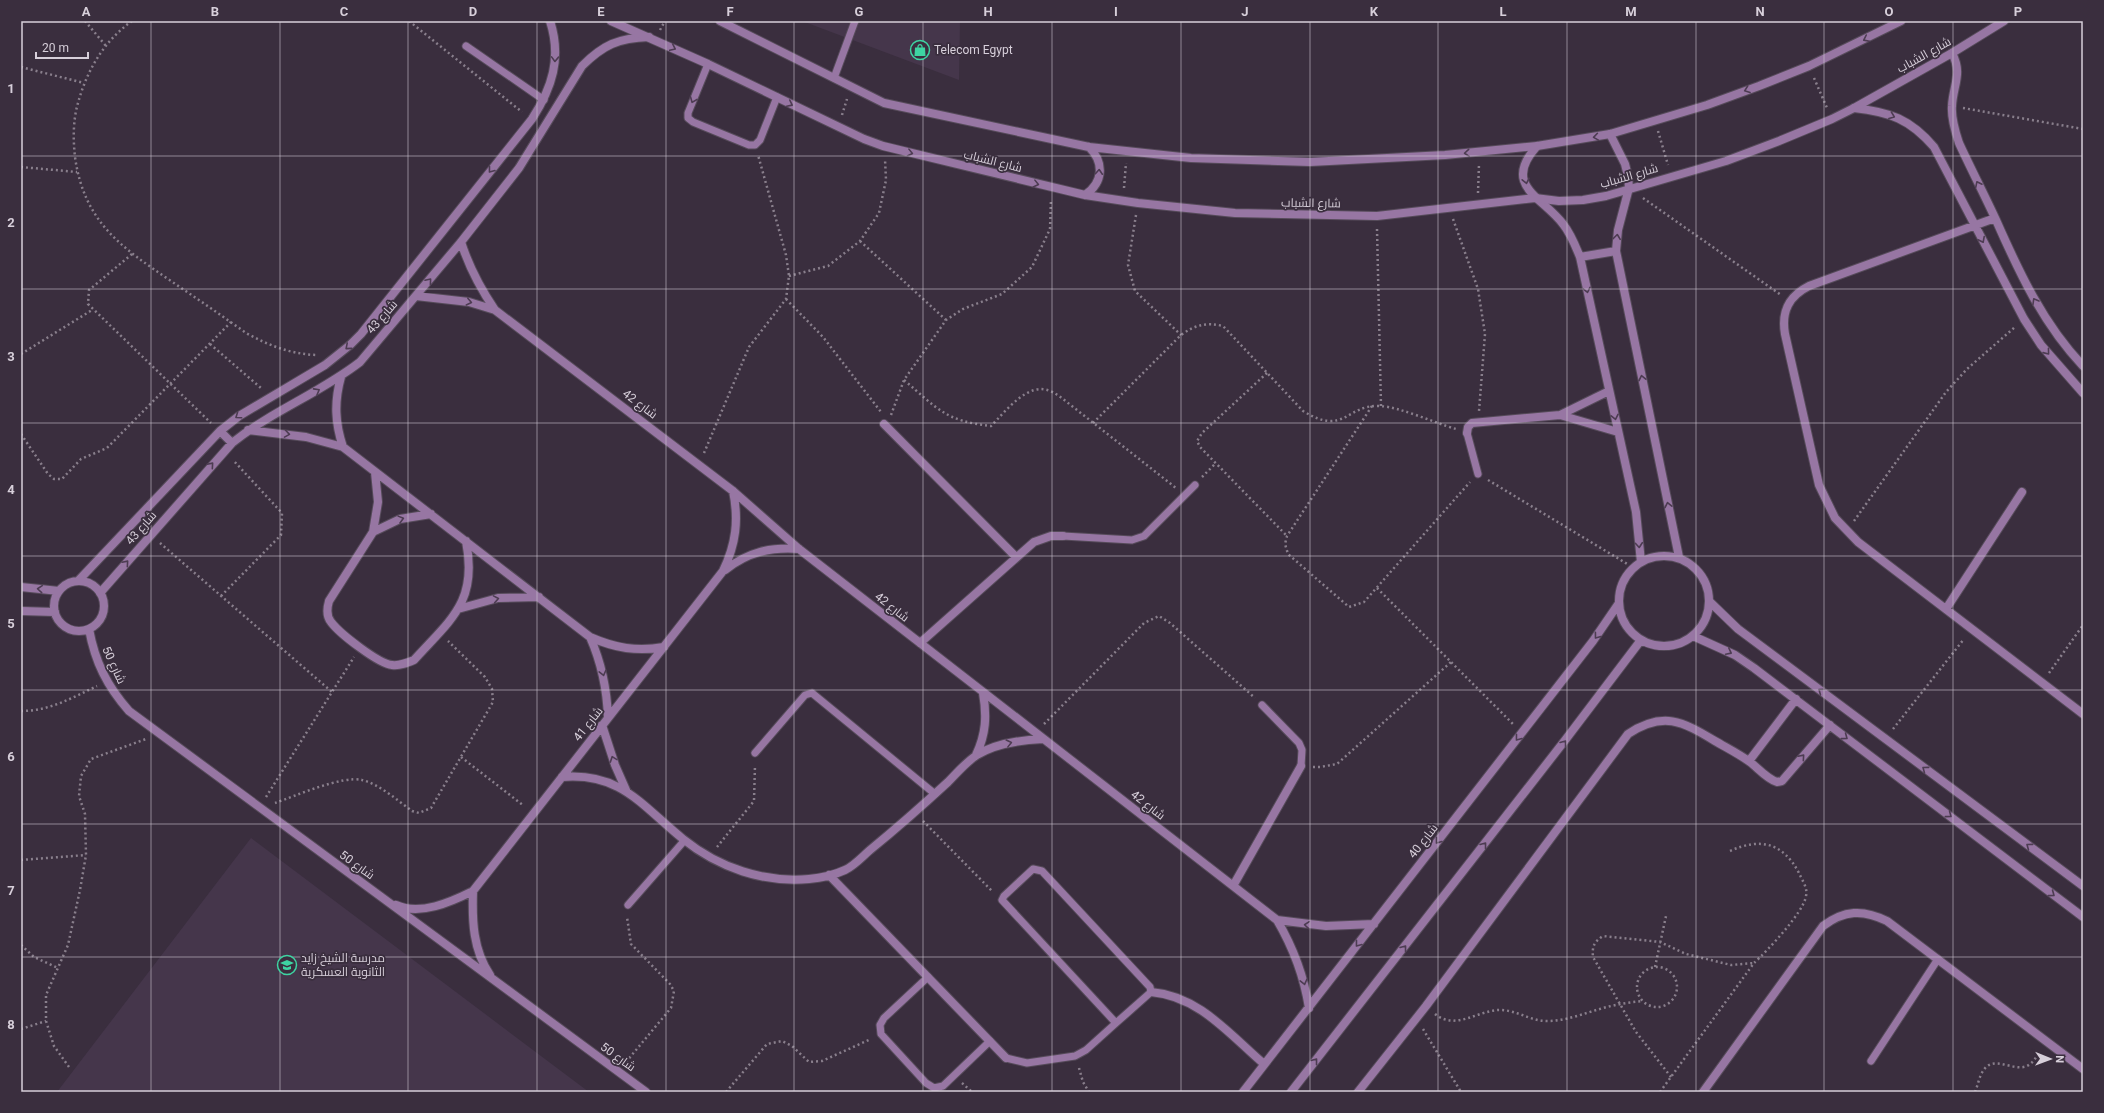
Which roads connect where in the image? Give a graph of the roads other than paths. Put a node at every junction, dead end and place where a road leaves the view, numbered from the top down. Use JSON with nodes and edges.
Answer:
{"nodes":[{"id":1,"x":550,"y":21,"type":"edge"},
{"id":2,"x":611,"y":21,"type":"edge"},
{"id":3,"x":720,"y":21,"type":"edge"},
{"id":4,"x":855,"y":21,"type":"edge"},
{"id":5,"x":1901,"y":21,"type":"edge"},
{"id":6,"x":2004,"y":21,"type":"edge"},
{"id":7,"x":650,"y":37,"type":"junction"},
{"id":8,"x":466,"y":46,"type":"dead end"},
{"id":9,"x":1952,"y":53,"type":"junction"},
{"id":10,"x":708,"y":64,"type":"junction"},
{"id":11,"x":834,"y":78,"type":"junction"},
{"id":12,"x":777,"y":98,"type":"junction"},
{"id":13,"x":544,"y":100,"type":"junction"},
{"id":14,"x":1854,"y":108,"type":"junction"},
{"id":15,"x":1610,"y":134,"type":"junction"},
{"id":16,"x":1537,"y":146,"type":"junction"},
{"id":17,"x":1089,"y":147,"type":"junction"},
{"id":18,"x":1629,"y":188,"type":"junction"},
{"id":19,"x":1085,"y":195,"type":"junction"},
{"id":20,"x":1535,"y":198,"type":"junction"},
{"id":21,"x":1995,"y":218,"type":"junction"},
{"id":22,"x":1975,"y":226,"type":"junction"},
{"id":23,"x":461,"y":242,"type":"junction"},
{"id":24,"x":1616,"y":251,"type":"junction"},
{"id":25,"x":1580,"y":257,"type":"junction"},
{"id":26,"x":416,"y":296,"type":"junction"},
{"id":27,"x":495,"y":310,"type":"junction"},
{"id":28,"x":2083,"y":366,"type":"edge"},
{"id":29,"x":341,"y":377,"type":"junction"},
{"id":30,"x":1609,"y":391,"type":"junction"},
{"id":31,"x":2083,"y":393,"type":"edge"},
{"id":32,"x":1560,"y":415,"type":"junction"},
{"id":33,"x":885,"y":425,"type":"road end"},
{"id":34,"x":248,"y":430,"type":"junction"},
{"id":35,"x":220,"y":431,"type":"junction"},
{"id":36,"x":1618,"y":432,"type":"junction"},
{"id":37,"x":1467,"y":433,"type":"joint"},
{"id":38,"x":232,"y":443,"type":"junction"},
{"id":39,"x":343,"y":447,"type":"junction"},
{"id":40,"x":375,"y":472,"type":"junction"},
{"id":41,"x":1478,"y":474,"type":"road end"},
{"id":42,"x":1195,"y":485,"type":"road end"},
{"id":43,"x":733,"y":491,"type":"junction"},
{"id":44,"x":2022,"y":492,"type":"dead end"},
{"id":45,"x":430,"y":514,"type":"junction"},
{"id":46,"x":373,"y":532,"type":"junction"},
{"id":47,"x":1063,"y":536,"type":"joint"},
{"id":48,"x":466,"y":541,"type":"junction"},
{"id":49,"x":799,"y":549,"type":"junction"},
{"id":50,"x":1679,"y":557,"type":"junction"},
{"id":51,"x":1016,"y":558,"type":"junction"},
{"id":52,"x":1641,"y":562,"type":"junction"},
{"id":53,"x":723,"y":571,"type":"junction"},
{"id":54,"x":78,"y":581,"type":"junction"},
{"id":55,"x":21,"y":587,"type":"edge"},
{"id":56,"x":59,"y":591,"type":"junction"},
{"id":57,"x":100,"y":592,"type":"junction"},
{"id":58,"x":539,"y":597,"type":"junction"},
{"id":59,"x":1710,"y":602,"type":"junction"},
{"id":60,"x":1619,"y":603,"type":"junction"},
{"id":61,"x":458,"y":609,"type":"junction"},
{"id":62,"x":1946,"y":609,"type":"junction"},
{"id":63,"x":21,"y":611,"type":"edge"},
{"id":64,"x":55,"y":612,"type":"junction"},
{"id":65,"x":89,"y":630,"type":"junction"},
{"id":66,"x":1693,"y":636,"type":"junction"},
{"id":67,"x":590,"y":637,"type":"junction"},
{"id":68,"x":1641,"y":640,"type":"junction"},
{"id":69,"x":920,"y":643,"type":"junction"},
{"id":70,"x":664,"y":647,"type":"junction"},
{"id":71,"x":983,"y":693,"type":"junction"},
{"id":72,"x":1796,"y":699,"type":"junction"},
{"id":73,"x":1262,"y":705,"type":"road end"},
{"id":74,"x":2083,"y":714,"type":"edge"},
{"id":75,"x":608,"y":718,"type":"junction"},
{"id":76,"x":602,"y":725,"type":"junction"},
{"id":77,"x":1830,"y":725,"type":"junction"},
{"id":78,"x":1043,"y":739,"type":"junction"},
{"id":79,"x":755,"y":753,"type":"road end"},
{"id":80,"x":976,"y":755,"type":"junction"},
{"id":81,"x":1749,"y":761,"type":"junction"},
{"id":82,"x":1300,"y":766,"type":"joint"},
{"id":83,"x":562,"y":777,"type":"junction"},
{"id":84,"x":626,"y":790,"type":"junction"},
{"id":85,"x":935,"y":794,"type":"junction"},
{"id":86,"x":684,"y":840,"type":"junction"},
{"id":87,"x":830,"y":875,"type":"junction"},
{"id":88,"x":1233,"y":886,"type":"junction"},
{"id":89,"x":2083,"y":886,"type":"edge"},
{"id":90,"x":473,"y":891,"type":"junction"},
{"id":91,"x":385,"y":900,"type":"junction"},
{"id":92,"x":628,"y":905,"type":"road end"},
{"id":93,"x":2083,"y":917,"type":"edge"},
{"id":94,"x":1278,"y":920,"type":"junction"},
{"id":95,"x":1374,"y":924,"type":"junction"},
{"id":96,"x":1938,"y":960,"type":"junction"},
{"id":97,"x":928,"y":977,"type":"junction"},
{"id":98,"x":494,"y":980,"type":"junction"},
{"id":99,"x":1151,"y":992,"type":"junction"},
{"id":100,"x":1309,"y":1008,"type":"junction"},
{"id":101,"x":1116,"y":1023,"type":"junction"},
{"id":102,"x":990,"y":1041,"type":"junction"},
{"id":103,"x":1006,"y":1058,"type":"joint"},
{"id":104,"x":1871,"y":1061,"type":"dead end"},
{"id":105,"x":1264,"y":1064,"type":"junction"},
{"id":106,"x":2083,"y":1069,"type":"edge"},
{"id":107,"x":646,"y":1092,"type":"edge"},
{"id":108,"x":1243,"y":1092,"type":"edge"},
{"id":109,"x":1291,"y":1092,"type":"edge"},
{"id":110,"x":1358,"y":1092,"type":"edge"},
{"id":111,"x":1703,"y":1092,"type":"edge"}],
"edges":[{"from":1,"to":13,"type":"street","name":"شارع 43","one_way":true},
{"from":2,"to":7,"type":"street","name":"شارع الشباب"},
{"from":3,"to":11,"type":"street"},
{"from":4,"to":11,"type":"lane"},
{"from":5,"to":15,"type":"street","one_way":true},
{"from":6,"to":9,"type":"street","name":"شارع الشباب"},
{"from":7,"to":10,"type":"street","name":"شارع الشباب","one_way":true},
{"from":7,"to":23,"type":"street","name":"شارع 43"},
{"from":8,"to":13,"type":"lane"},
{"from":9,"to":14,"type":"street","name":"شارع الشباب"},
{"from":21,"to":9,"type":"street","one_way":true},
{"from":10,"to":12,"type":"street","name":"شارع الشباب"},
{"from":10,"to":12,"type":"lane","one_way":true},
{"from":11,"to":17,"type":"street"},
{"from":12,"to":19,"type":"street","name":"شارع الشباب","one_way":true},
{"from":13,"to":35,"type":"street","name":"شارع 43","one_way":true},
{"from":14,"to":18,"type":"street","name":"شارع الشباب"},
{"from":14,"to":22,"type":"street","one_way":true},
{"from":15,"to":16,"type":"street","one_way":true},
{"from":15,"to":18,"type":"street"},
{"from":16,"to":17,"type":"street","one_way":true},
{"from":16,"to":20,"type":"street","one_way":true},
{"from":19,"to":17,"type":"street","one_way":true},
{"from":18,"to":20,"type":"street","name":"شارع الشباب"},
{"from":24,"to":18,"type":"street","one_way":true},
{"from":19,"to":20,"type":"street","name":"شارع الشباب"},
{"from":20,"to":25,"type":"street"},
{"from":21,"to":22,"type":"street"},
{"from":28,"to":21,"type":"street","one_way":true},
{"from":22,"to":31,"type":"street","one_way":true},
{"from":22,"to":62,"type":"street"},
{"from":26,"to":23,"type":"street","name":"شارع 43","one_way":true},
{"from":23,"to":27,"type":"street","name":"شارع 42"},
{"from":24,"to":25,"type":"street"},
{"from":50,"to":24,"type":"street","one_way":true},
{"from":25,"to":30,"type":"street","one_way":true},
{"from":26,"to":27,"type":"street","name":"شارع 42","one_way":true},
{"from":26,"to":29,"type":"street","name":"شارع 43"},
{"from":27,"to":43,"type":"street","name":"شارع 42"},
{"from":34,"to":29,"type":"street","name":"شارع 43","one_way":true},
{"from":29,"to":39,"type":"street"},
{"from":30,"to":32,"type":"street"},
{"from":30,"to":36,"type":"street","one_way":true},
{"from":32,"to":36,"type":"street"},
{"from":32,"to":37,"type":"street"},
{"from":33,"to":51,"type":"street"},
{"from":34,"to":38,"type":"street","name":"شارع 43"},
{"from":34,"to":39,"type":"street","one_way":true},
{"from":35,"to":38,"type":"street"},
{"from":35,"to":54,"type":"street","name":"شارع 43"},
{"from":36,"to":52,"type":"street","one_way":true},
{"from":37,"to":41,"type":"lane"},
{"from":57,"to":38,"type":"street","name":"شارع 43","one_way":true},
{"from":39,"to":40,"type":"street"},
{"from":40,"to":45,"type":"street"},
{"from":40,"to":46,"type":"street"},
{"from":42,"to":47,"type":"lane"},
{"from":43,"to":49,"type":"street","name":"شارع 42"},
{"from":43,"to":53,"type":"street","name":"شارع 41"},
{"from":44,"to":62,"type":"street"},
{"from":46,"to":45,"type":"street","one_way":true},
{"from":45,"to":48,"type":"street"},
{"from":46,"to":61,"type":"street"},
{"from":47,"to":51,"type":"street"},
{"from":48,"to":58,"type":"street"},
{"from":48,"to":61,"type":"street"},
{"from":49,"to":53,"type":"street","name":"شارع 41"},
{"from":49,"to":69,"type":"street","name":"شارع 42"},
{"from":50,"to":52,"type":"street"},
{"from":50,"to":59,"type":"street"},
{"from":51,"to":69,"type":"street"},
{"from":52,"to":60,"type":"street"},
{"from":53,"to":70,"type":"street","name":"شارع 41"},
{"from":54,"to":56,"type":"street"},
{"from":54,"to":57,"type":"street"},
{"from":56,"to":55,"type":"street","one_way":true},
{"from":56,"to":64,"type":"street"},
{"from":57,"to":65,"type":"street"},
{"from":61,"to":58,"type":"street","one_way":true},
{"from":58,"to":67,"type":"street"},
{"from":59,"to":66,"type":"street"},
{"from":89,"to":59,"type":"street","one_way":true},
{"from":60,"to":68,"type":"street"},
{"from":60,"to":95,"type":"street","name":"شارع 40","one_way":true},
{"from":62,"to":74,"type":"street"},
{"from":63,"to":64,"type":"street"},
{"from":64,"to":65,"type":"street"},
{"from":65,"to":91,"type":"street","name":"شارع 50"},
{"from":66,"to":68,"type":"street"},
{"from":66,"to":72,"type":"street","one_way":true},
{"from":67,"to":70,"type":"street"},
{"from":67,"to":75,"type":"street","one_way":true},
{"from":109,"to":68,"type":"street","one_way":true},
{"from":69,"to":71,"type":"street","name":"شارع 42"},
{"from":70,"to":75,"type":"street","name":"شارع 41"},
{"from":71,"to":78,"type":"street","name":"شارع 42"},
{"from":71,"to":80,"type":"street"},
{"from":72,"to":77,"type":"street"},
{"from":72,"to":81,"type":"street"},
{"from":73,"to":82,"type":"lane"},
{"from":75,"to":76,"type":"street","name":"شارع 41"},
{"from":76,"to":83,"type":"street","name":"شارع 41"},
{"from":84,"to":76,"type":"street","one_way":true},
{"from":81,"to":77,"type":"street","one_way":true},
{"from":77,"to":93,"type":"street","one_way":true},
{"from":80,"to":78,"type":"street","one_way":true},
{"from":78,"to":88,"type":"street","name":"شارع 42"},
{"from":79,"to":85,"type":"lane"},
{"from":80,"to":85,"type":"street"},
{"from":81,"to":110,"type":"street"},
{"from":82,"to":88,"type":"street"},
{"from":83,"to":84,"type":"street"},
{"from":83,"to":90,"type":"street","name":"شارع 41"},
{"from":84,"to":86,"type":"street"},
{"from":85,"to":87,"type":"street"},
{"from":86,"to":87,"type":"street"},
{"from":86,"to":92,"type":"lane"},
{"from":87,"to":97,"type":"street"},
{"from":88,"to":94,"type":"street","name":"شارع 42"},
{"from":90,"to":91,"type":"street","name":"شارع 41"},
{"from":90,"to":98,"type":"street"},
{"from":91,"to":98,"type":"street","name":"شارع 50"},
{"from":95,"to":94,"type":"street","name":"شارع 42","one_way":true},
{"from":94,"to":100,"type":"street","name":"شارع 42","one_way":true},
{"from":95,"to":100,"type":"street","name":"شارع 40","one_way":true},
{"from":96,"to":104,"type":"lane"},
{"from":96,"to":106,"type":"street"},
{"from":96,"to":111,"type":"street"},
{"from":97,"to":102,"type":"street"},
{"from":97,"to":102,"type":"lane"},
{"from":98,"to":107,"type":"street","name":"شارع 50"},
{"from":99,"to":101,"type":"lane"},
{"from":99,"to":101,"type":"lane"},
{"from":99,"to":105,"type":"street"},
{"from":100,"to":105,"type":"street","name":"شارع 40"},
{"from":101,"to":103,"type":"lane"},
{"from":102,"to":103,"type":"street"},
{"from":105,"to":108,"type":"street","name":"شارع 40"}]}
